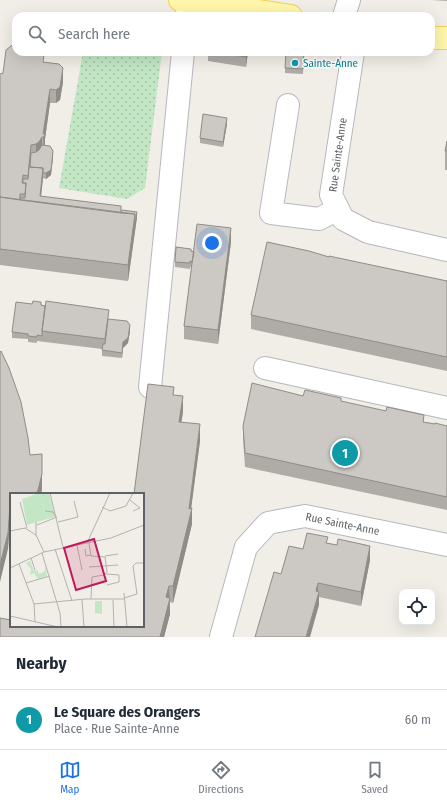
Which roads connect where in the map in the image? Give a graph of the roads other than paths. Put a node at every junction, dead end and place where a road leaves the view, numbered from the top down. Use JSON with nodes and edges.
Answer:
{"nodes":[{"id":1,"x":349,"y":0,"type":"edge"},
{"id":2,"x":185,"y":6,"type":"edge"},
{"id":3,"x":249,"y":12,"type":"edge"},
{"id":4,"x":345,"y":12,"type":"edge"},
{"id":5,"x":435,"y":38,"type":"edge"},
{"id":6,"x":447,"y":38,"type":"edge"},
{"id":7,"x":183,"y":56,"type":"edge"},
{"id":8,"x":353,"y":56,"type":"edge"},
{"id":9,"x":288,"y":105,"type":"dead end"},
{"id":10,"x":338,"y":209,"type":"junction"},
{"id":11,"x":447,"y":250,"type":"edge"},
{"id":12,"x":265,"y":368,"type":"dead end"},
{"id":13,"x":150,"y":387,"type":"edge"},
{"id":14,"x":447,"y":408,"type":"edge"},
{"id":15,"x":447,"y":545,"type":"edge"},
{"id":16,"x":221,"y":637,"type":"edge"}],
"edges":[{"from":1,"to":4,"type":"street"},
{"from":2,"to":3,"type":"main road"},
{"from":5,"to":6,"type":"main road"},
{"from":7,"to":13,"type":"street"},
{"from":8,"to":10,"type":"street","name":"Rue Sainte-Anne"},
{"from":9,"to":10,"type":"street"},
{"from":10,"to":11,"type":"street","name":"Rue Sainte-Anne"},
{"from":12,"to":14,"type":"street"},
{"from":15,"to":16,"type":"street","name":"Rue Sainte-Anne"}]}
